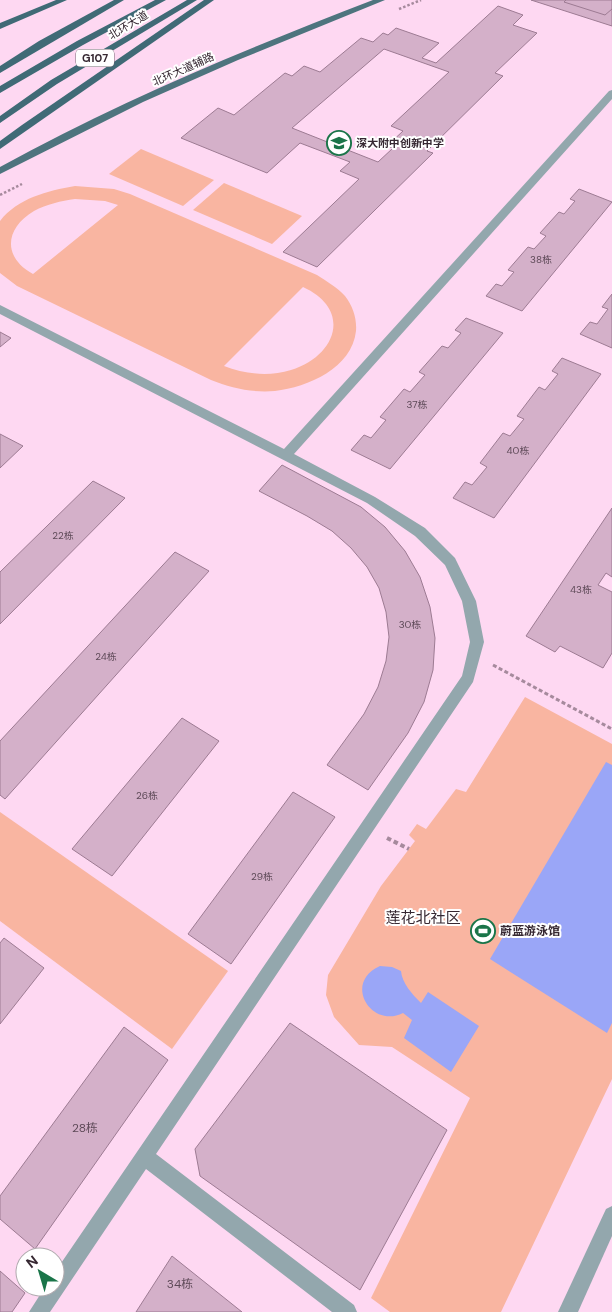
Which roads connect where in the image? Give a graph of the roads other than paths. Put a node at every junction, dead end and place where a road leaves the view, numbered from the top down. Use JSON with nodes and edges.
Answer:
{"nodes":[{"id":1,"x":63,"y":0,"type":"edge"},
{"id":2,"x":120,"y":0,"type":"edge"},
{"id":3,"x":162,"y":0,"type":"edge"},
{"id":4,"x":193,"y":0,"type":"edge"},
{"id":5,"x":210,"y":0,"type":"edge"},
{"id":6,"x":381,"y":0,"type":"edge"},
{"id":7,"x":0,"y":26,"type":"edge"},
{"id":8,"x":0,"y":70,"type":"edge"},
{"id":9,"x":0,"y":90,"type":"edge"},
{"id":10,"x":612,"y":93,"type":"edge"},
{"id":11,"x":0,"y":120,"type":"edge"},
{"id":12,"x":0,"y":146,"type":"edge"},
{"id":13,"x":0,"y":171,"type":"edge"},
{"id":14,"x":0,"y":309,"type":"edge"},
{"id":15,"x":286,"y":455,"type":"junction"},
{"id":16,"x":144,"y":1156,"type":"junction"},
{"id":17,"x":612,"y":1215,"type":"edge"},
{"id":18,"x":39,"y":1312,"type":"edge"},
{"id":19,"x":347,"y":1312,"type":"edge"},
{"id":20,"x":568,"y":1312,"type":"edge"}],
"edges":[{"from":1,"to":7,"type":"highway"},
{"from":2,"to":8,"type":"highway","name":"北环大道"},
{"from":3,"to":9,"type":"highway"},
{"from":4,"to":11,"type":"highway","name":"北环大道","number":"G107"},
{"from":5,"to":12,"type":"highway"},
{"from":6,"to":13,"type":"main road","name":"北环大道辅路"},
{"from":10,"to":15,"type":"street"},
{"from":14,"to":15,"type":"street"},
{"from":15,"to":16,"type":"street"},
{"from":16,"to":18,"type":"street"},
{"from":16,"to":19,"type":"street"},
{"from":17,"to":20,"type":"street"}]}
